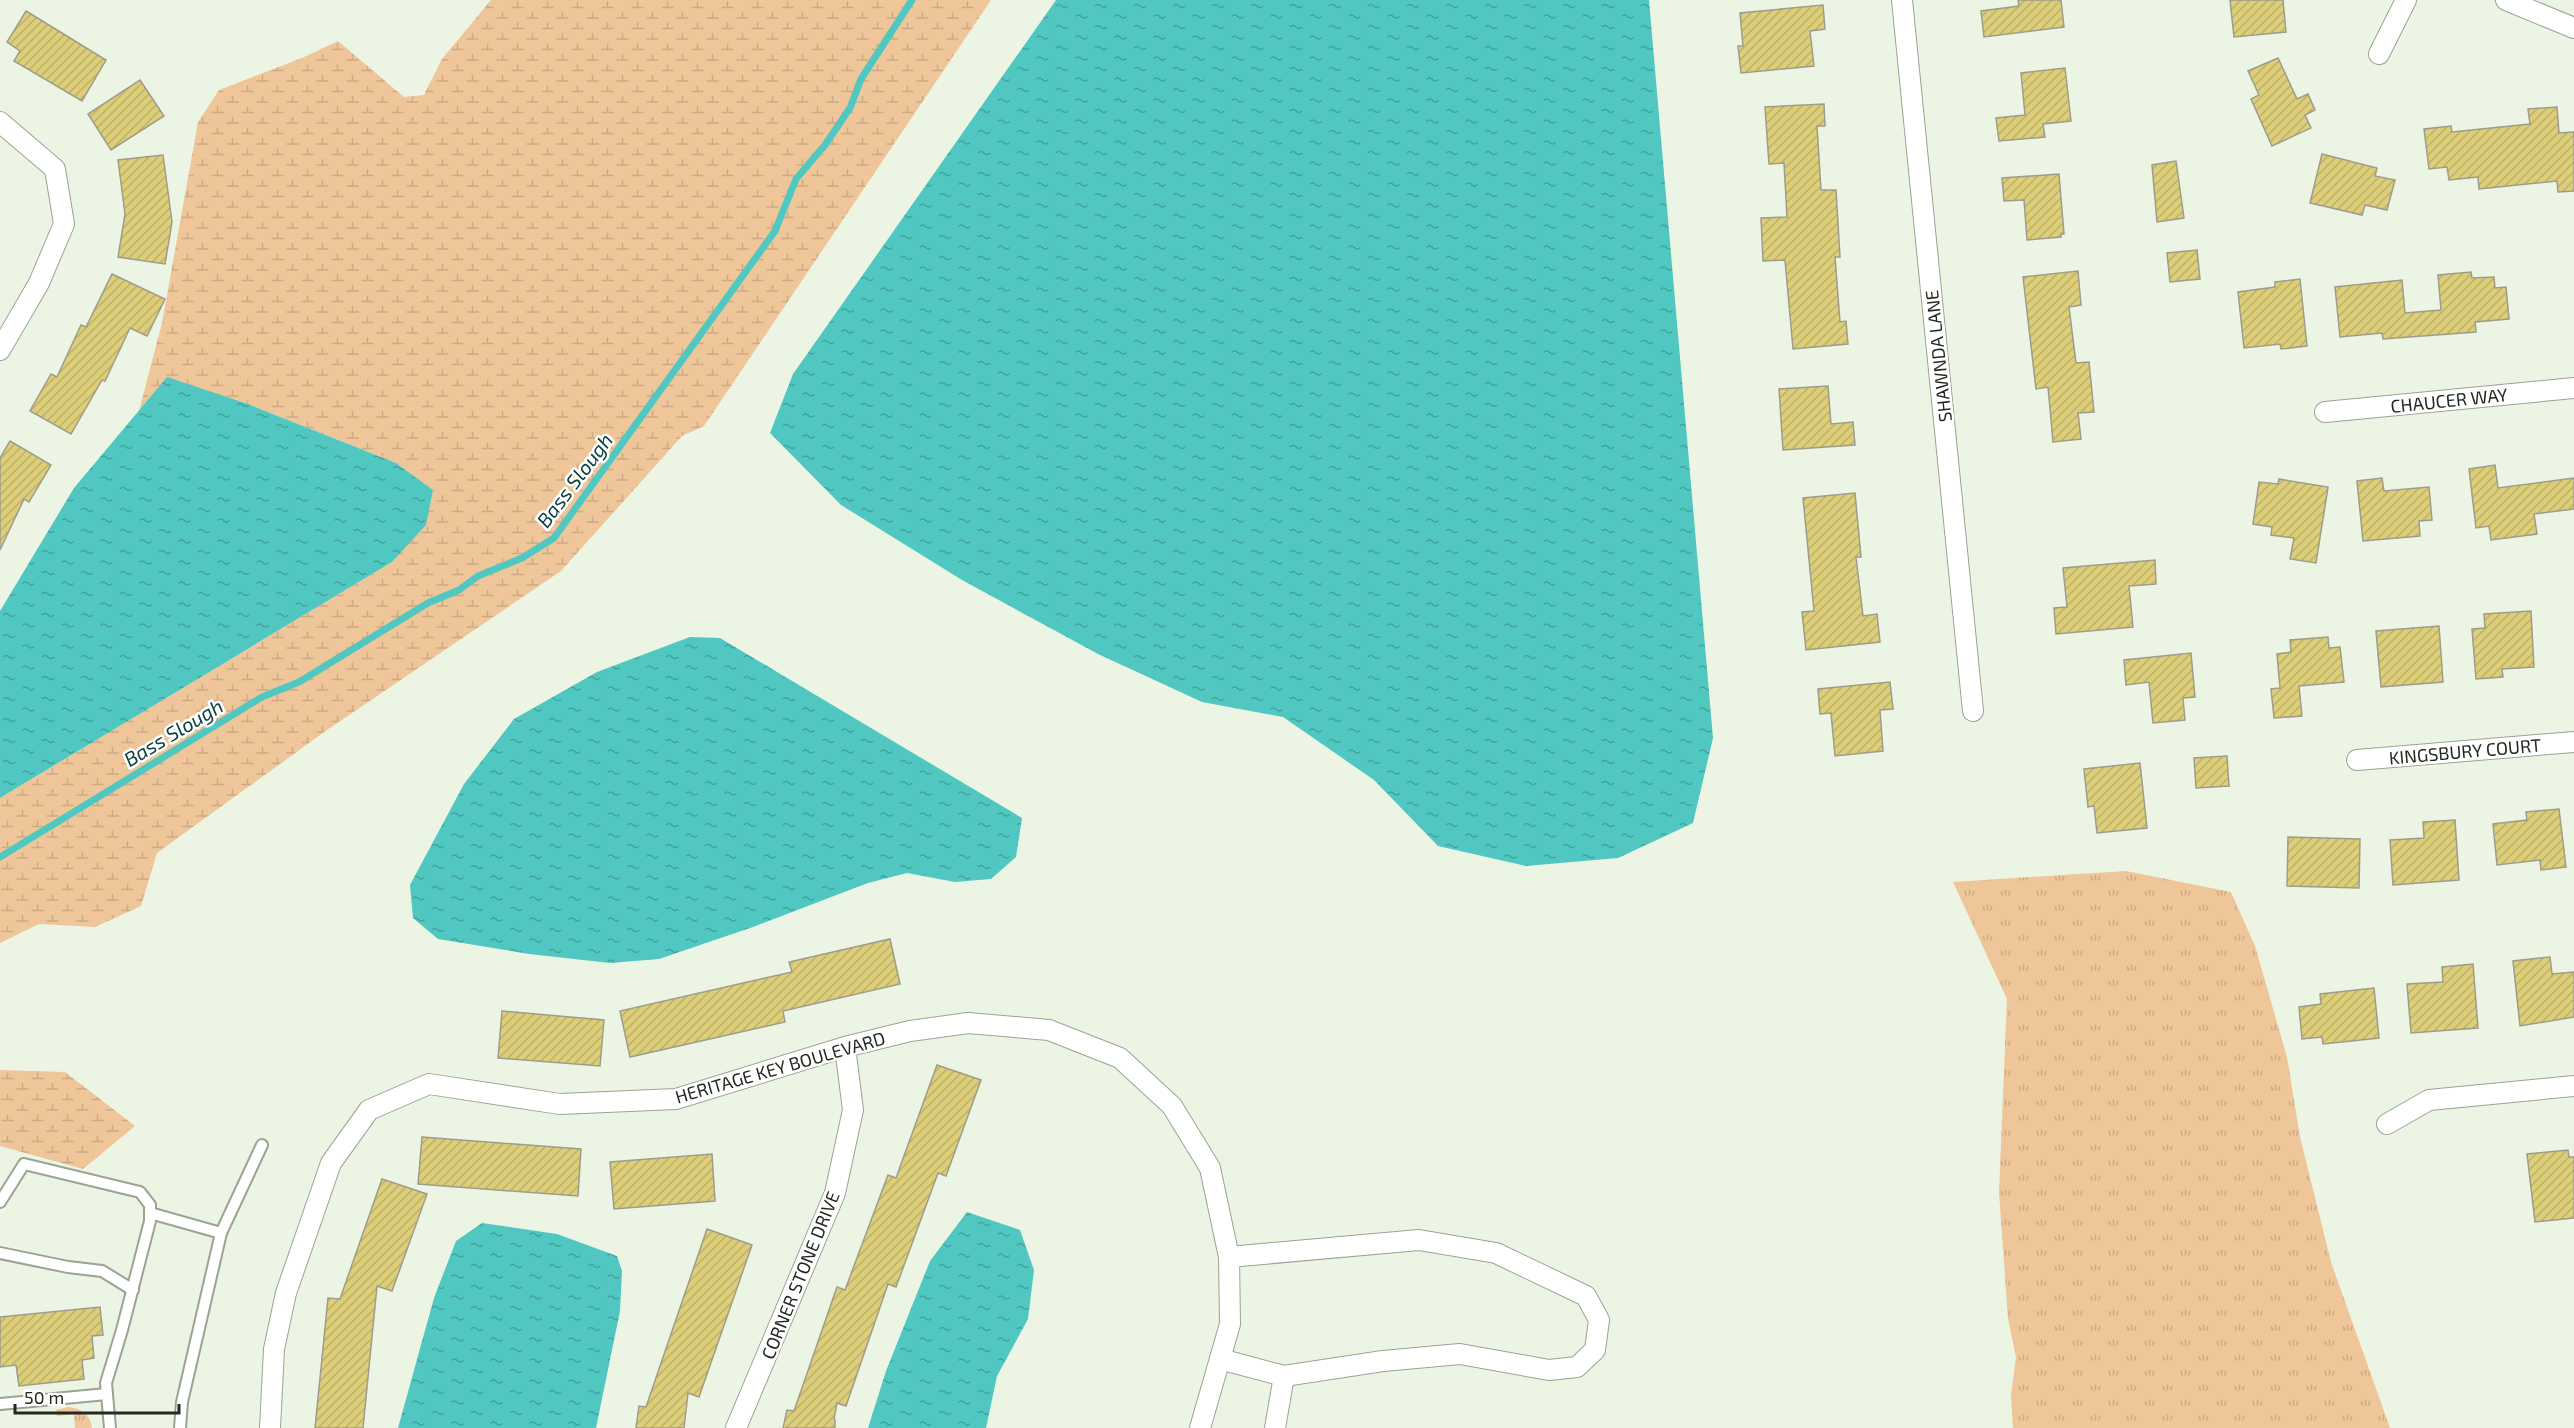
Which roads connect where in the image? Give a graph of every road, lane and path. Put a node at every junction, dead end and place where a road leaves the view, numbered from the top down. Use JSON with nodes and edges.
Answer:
{"nodes":[{"id":1,"x":1902,"y":0,"type":"edge"},
{"id":2,"x":2406,"y":0,"type":"edge"},
{"id":3,"x":2506,"y":0,"type":"edge"},
{"id":4,"x":2574,"y":28,"type":"edge"},
{"id":5,"x":2379,"y":54,"type":"dead end"},
{"id":6,"x":0,"y":122,"type":"edge"},
{"id":7,"x":0,"y":350,"type":"edge"},
{"id":8,"x":2574,"y":388,"type":"edge"},
{"id":9,"x":2325,"y":412,"type":"dead end"},
{"id":10,"x":1973,"y":711,"type":"dead end"},
{"id":11,"x":2574,"y":742,"type":"edge"},
{"id":12,"x":2357,"y":760,"type":"dead end"},
{"id":13,"x":845,"y":1047,"type":"junction"},
{"id":14,"x":2574,"y":1086,"type":"edge"},
{"id":15,"x":2387,"y":1125,"type":"dead end"},
{"id":16,"x":262,"y":1145,"type":"dead end"},
{"id":17,"x":0,"y":1202,"type":"edge"},
{"id":18,"x":150,"y":1213,"type":"junction"},
{"id":19,"x":221,"y":1233,"type":"junction"},
{"id":20,"x":0,"y":1253,"type":"edge"},
{"id":21,"x":1229,"y":1257,"type":"junction"},
{"id":22,"x":133,"y":1290,"type":"junction"},
{"id":23,"x":1220,"y":1359,"type":"junction"},
{"id":24,"x":1284,"y":1376,"type":"junction"},
{"id":25,"x":107,"y":1394,"type":"junction"},
{"id":26,"x":0,"y":1404,"type":"edge"},
{"id":27,"x":110,"y":1428,"type":"edge"},
{"id":28,"x":180,"y":1428,"type":"edge"},
{"id":29,"x":270,"y":1428,"type":"edge"},
{"id":30,"x":736,"y":1428,"type":"edge"},
{"id":31,"x":1200,"y":1428,"type":"edge"},
{"id":32,"x":1275,"y":1428,"type":"edge"}],
"edges":[{"from":1,"to":10,"type":"street","name":"SHAWNDA LANE"},
{"from":2,"to":5,"type":"street"},
{"from":3,"to":4,"type":"street"},
{"from":6,"to":7,"type":"street"},
{"from":8,"to":9,"type":"street","name":"CHAUCER WAY"},
{"from":11,"to":12,"type":"street","name":"KINGSBURY COURT"},
{"from":13,"to":21,"type":"street","name":"HERITAGE KEY BOULEVARD"},
{"from":13,"to":29,"type":"street","name":"HERITAGE KEY BOULEVARD"},
{"from":13,"to":30,"type":"street","name":"CORNER STONE DRIVE"},
{"from":14,"to":15,"type":"street"},
{"from":16,"to":19,"type":"lane"},
{"from":17,"to":18,"type":"lane"},
{"from":18,"to":19,"type":"lane"},
{"from":18,"to":22,"type":"lane"},
{"from":19,"to":28,"type":"lane"},
{"from":20,"to":22,"type":"lane"},
{"from":21,"to":23,"type":"street","name":"HERITAGE KEY BOULEVARD"},
{"from":21,"to":24,"type":"street"},
{"from":22,"to":25,"type":"lane"},
{"from":23,"to":24,"type":"street"},
{"from":23,"to":31,"type":"street","name":"HERITAGE KEY BOULEVARD"},
{"from":24,"to":32,"type":"street"},
{"from":25,"to":26,"type":"lane"},
{"from":25,"to":27,"type":"lane"}]}
